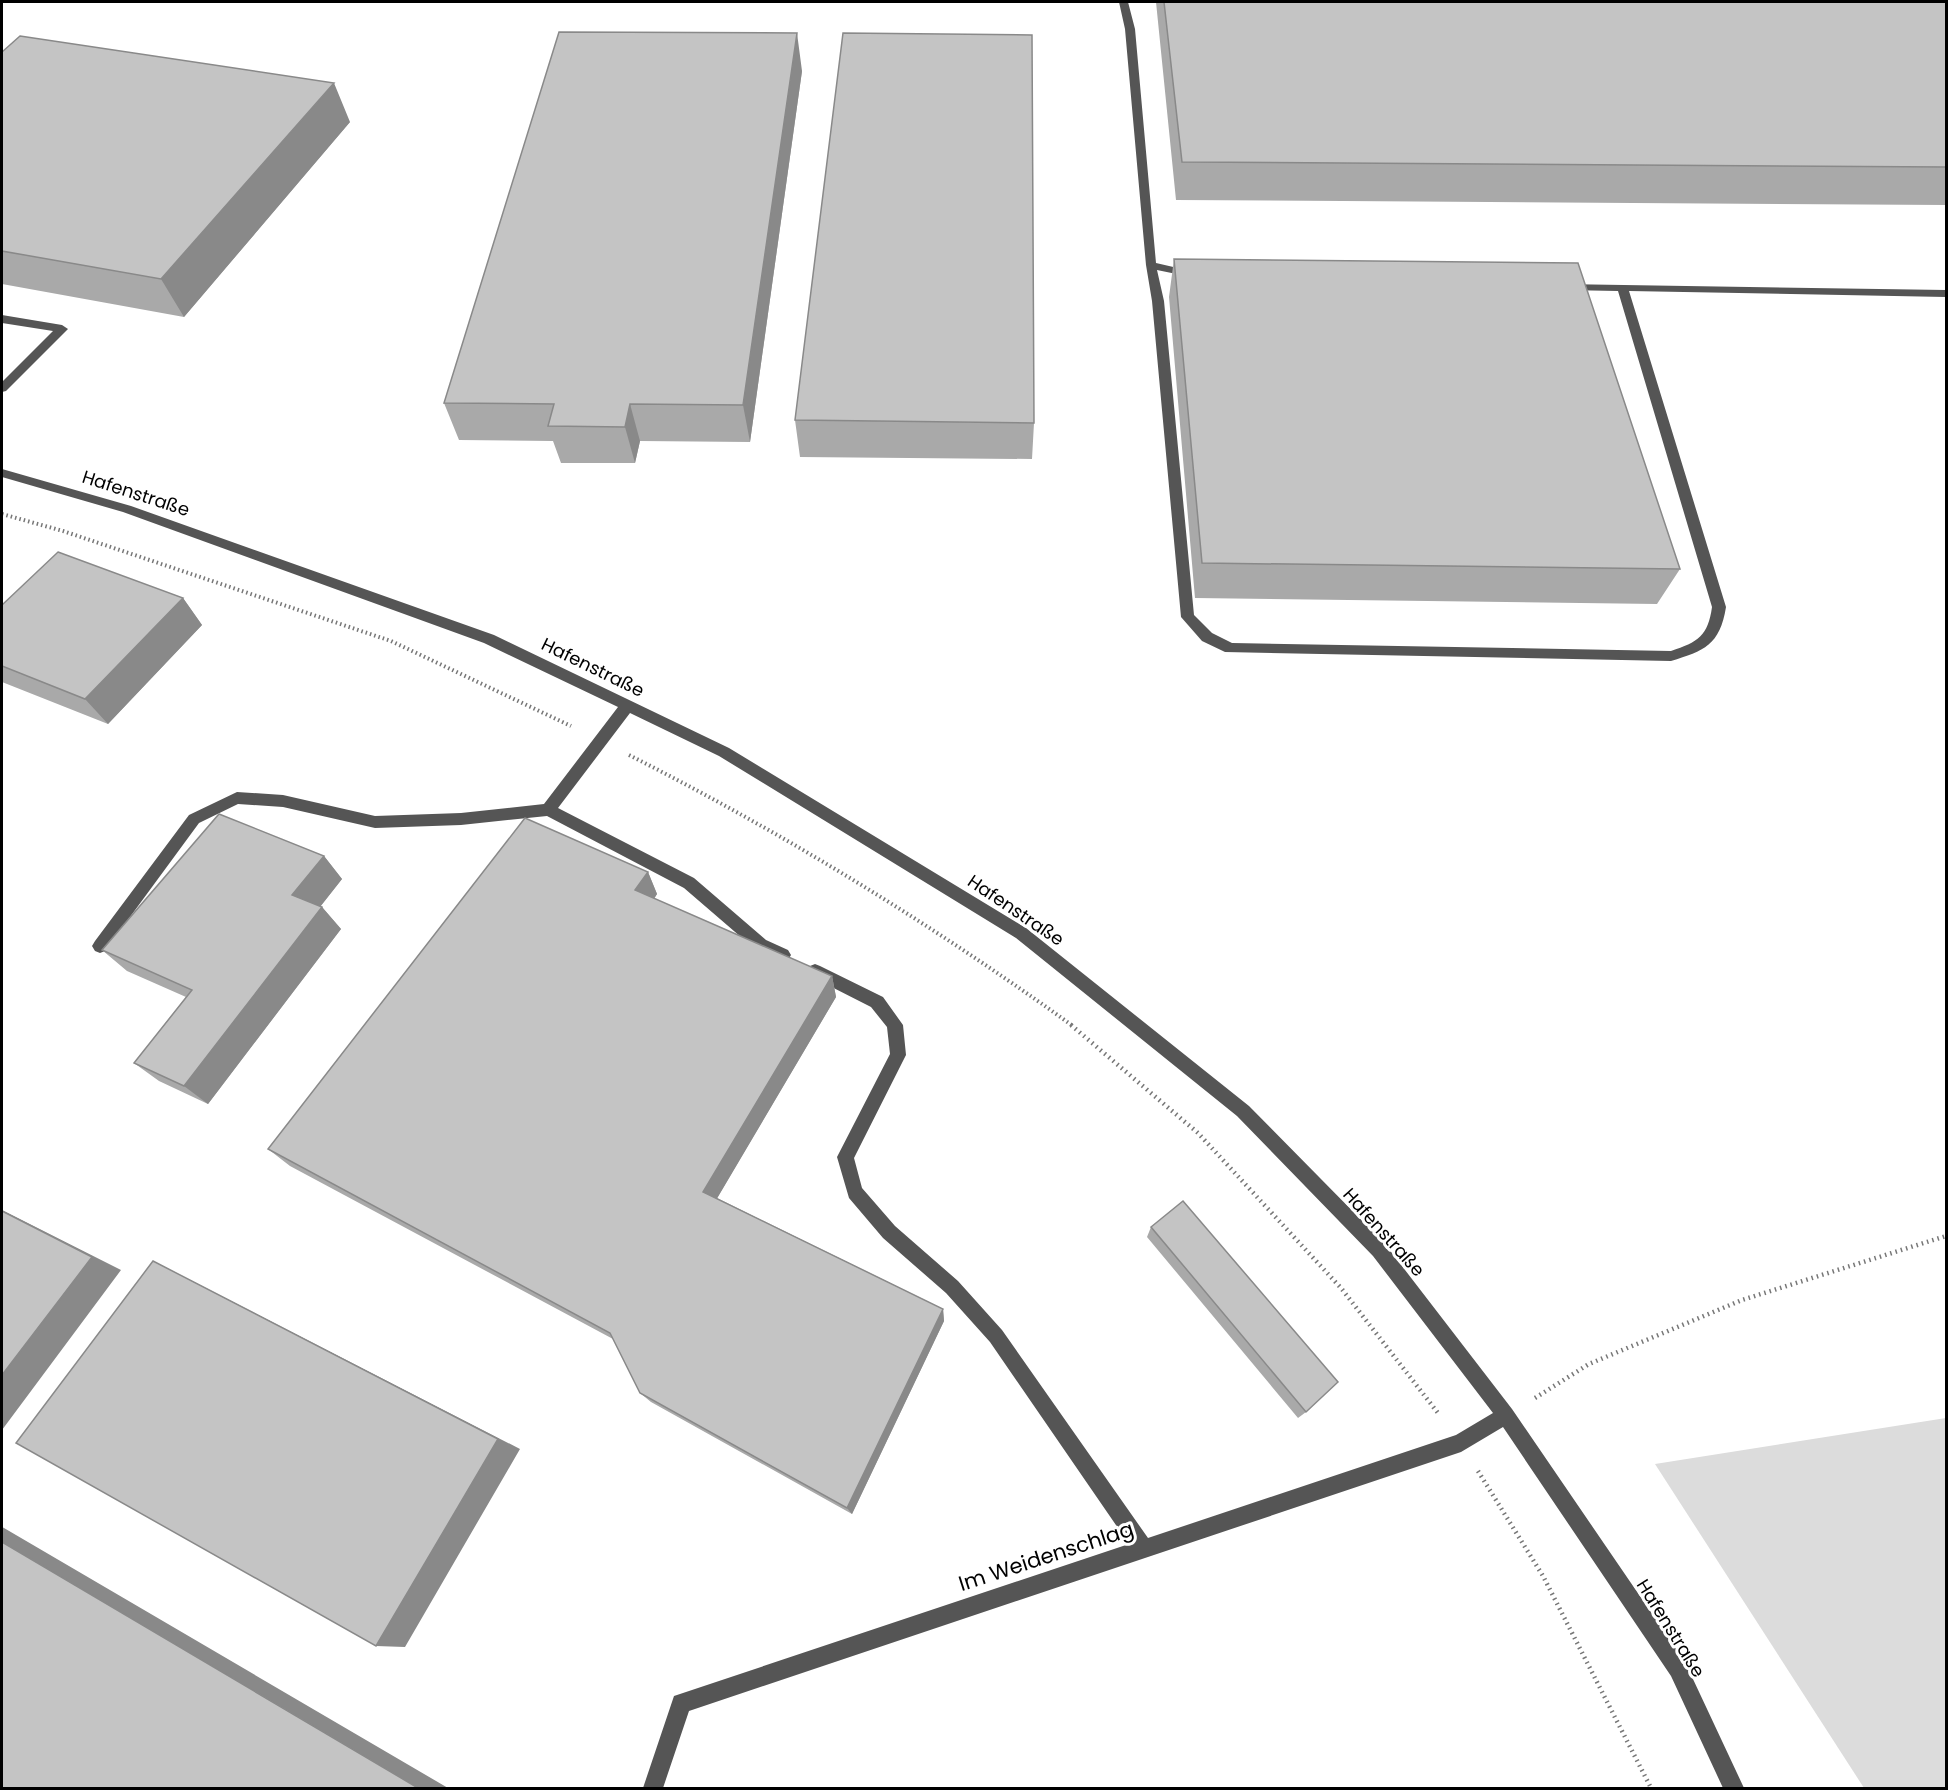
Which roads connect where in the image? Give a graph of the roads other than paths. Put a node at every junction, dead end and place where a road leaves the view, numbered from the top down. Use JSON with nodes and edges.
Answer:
{"nodes":[{"id":1,"x":1124,"y":2,"type":"edge"},
{"id":2,"x":1151,"y":265,"type":"junction"},
{"id":3,"x":1198,"y":275,"type":"edge"},
{"id":4,"x":1551,"y":286,"type":"edge"},
{"id":5,"x":1622,"y":287,"type":"junction"},
{"id":6,"x":1947,"y":294,"type":"edge"},
{"id":7,"x":2,"y":319,"type":"edge"},
{"id":8,"x":2,"y":388,"type":"edge"},
{"id":9,"x":2,"y":473,"type":"edge"},
{"id":10,"x":627,"y":706,"type":"junction"},
{"id":11,"x":548,"y":810,"type":"junction"},
{"id":12,"x":100,"y":946,"type":"dead end"},
{"id":13,"x":1506,"y":1415,"type":"junction"},
{"id":14,"x":1144,"y":1549,"type":"junction"},
{"id":15,"x":654,"y":1788,"type":"edge"},
{"id":16,"x":1734,"y":1788,"type":"edge"}],
"edges":[{"from":1,"to":2,"type":"street"},
{"from":2,"to":3,"type":"street"},
{"from":2,"to":5,"type":"street"},
{"from":4,"to":5,"type":"street"},
{"from":5,"to":6,"type":"street"},
{"from":7,"to":8,"type":"street"},
{"from":9,"to":10,"type":"street","name":"Hafenstraße"},
{"from":10,"to":11,"type":"street"},
{"from":10,"to":13,"type":"street","name":"Hafenstraße"},
{"from":11,"to":12,"type":"street"},
{"from":11,"to":14,"type":"street"},
{"from":13,"to":14,"type":"street","name":"Im Weidenschlag"},
{"from":13,"to":16,"type":"street","name":"Hafenstraße"},
{"from":14,"to":15,"type":"street","name":"Im Weidenschlag"}]}
